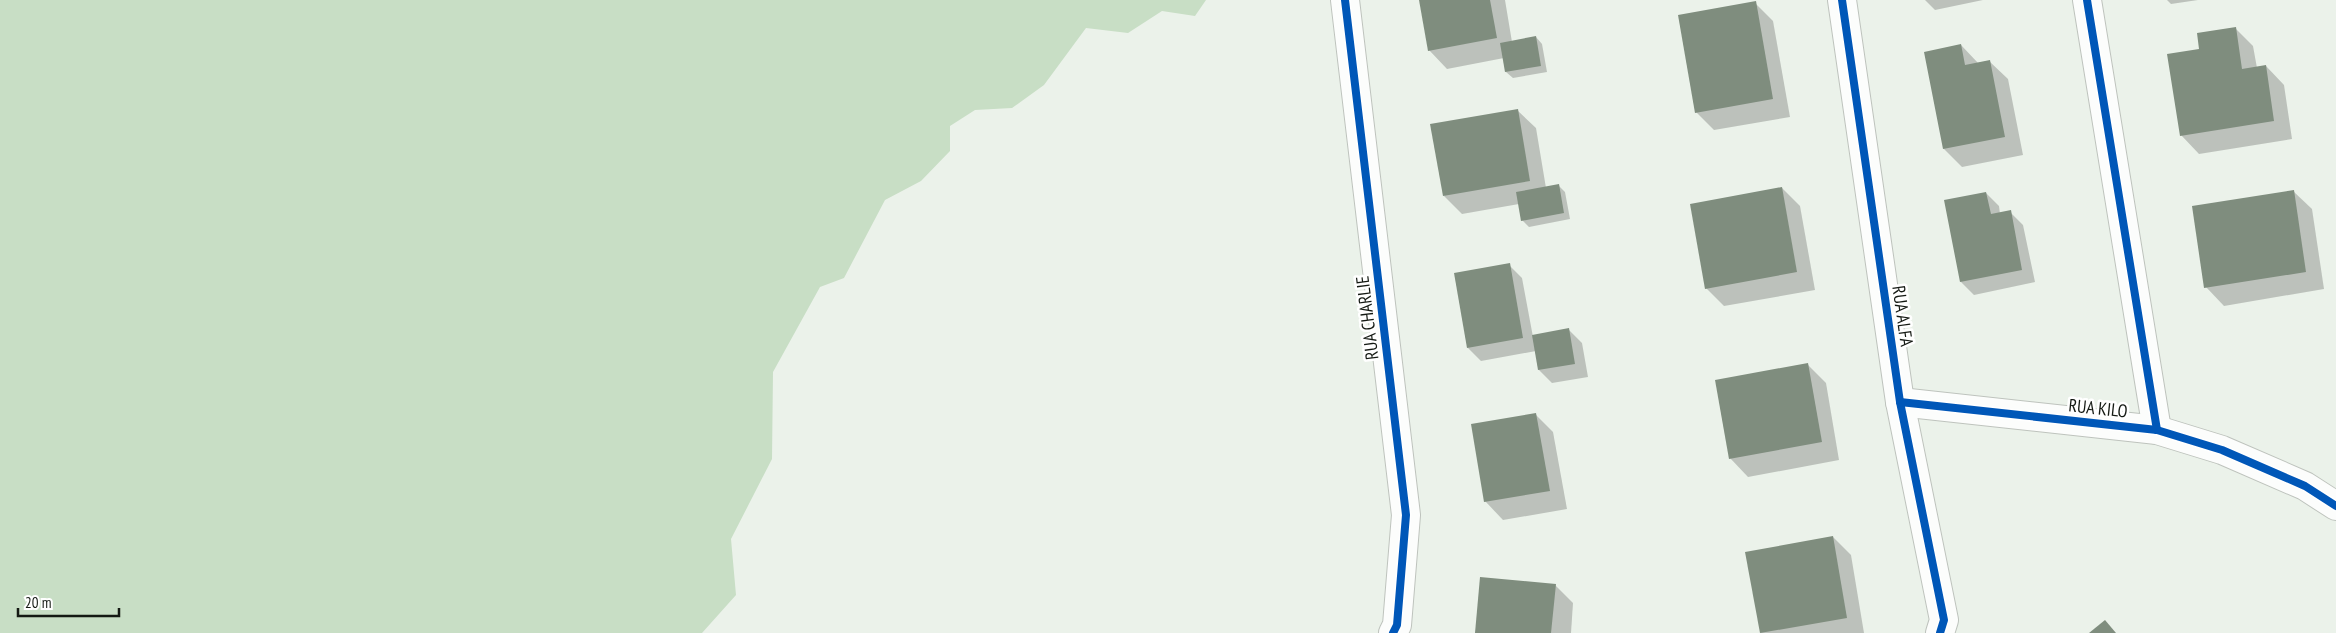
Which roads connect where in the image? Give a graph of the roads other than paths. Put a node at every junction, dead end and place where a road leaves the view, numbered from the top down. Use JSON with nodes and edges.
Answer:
{"nodes":[{"id":1,"x":1345,"y":0,"type":"edge"},
{"id":2,"x":1842,"y":0,"type":"edge"},
{"id":3,"x":2087,"y":0,"type":"edge"},
{"id":4,"x":1900,"y":402,"type":"junction"},
{"id":5,"x":2157,"y":430,"type":"junction"},
{"id":6,"x":2336,"y":506,"type":"edge"},
{"id":7,"x":1947,"y":629,"type":"edge"},
{"id":8,"x":1393,"y":633,"type":"edge"}],
"edges":[{"from":1,"to":8,"type":"street","name":"RUA CHARLIE"},
{"from":2,"to":4,"type":"street","name":"RUA ALFA"},
{"from":3,"to":5,"type":"street"},
{"from":4,"to":5,"type":"street","name":"RUA KILO"},
{"from":4,"to":7,"type":"street","name":"RUA ALFA"},
{"from":5,"to":6,"type":"street","name":"RUA KILO"}]}
